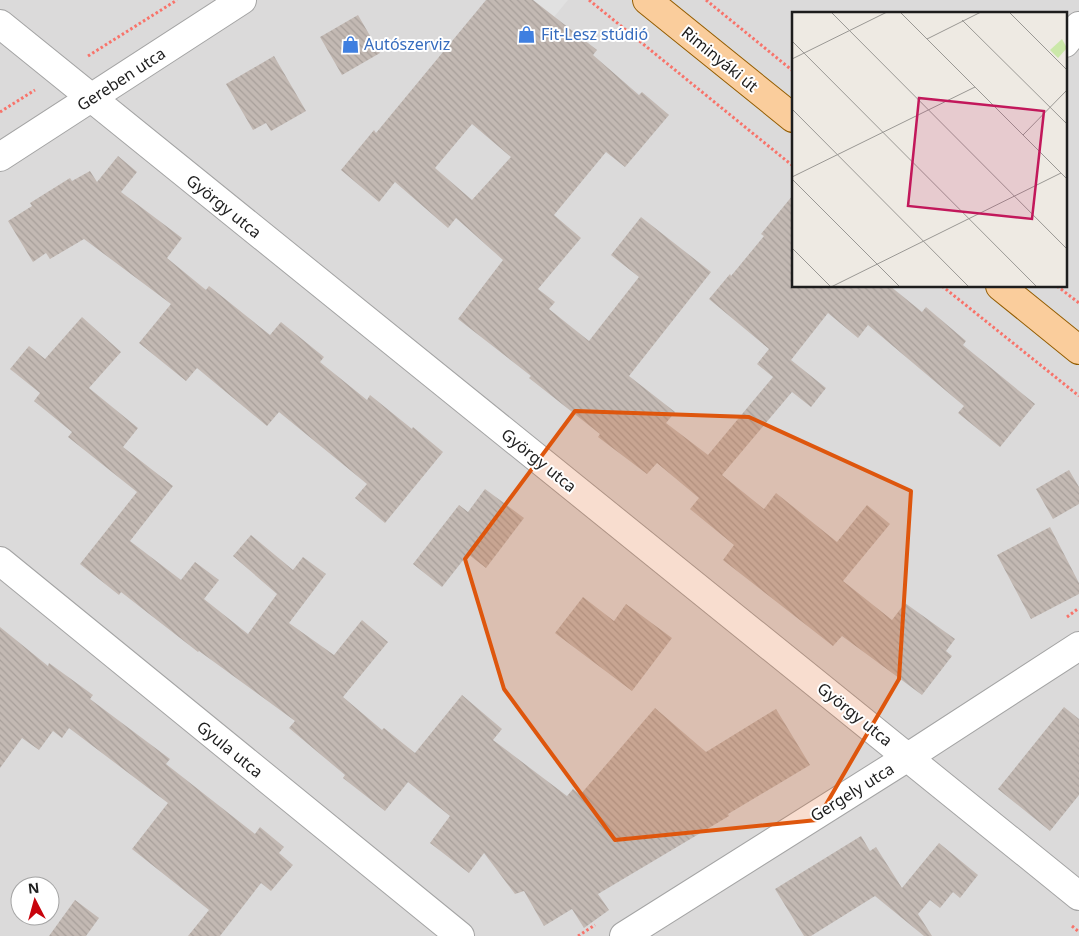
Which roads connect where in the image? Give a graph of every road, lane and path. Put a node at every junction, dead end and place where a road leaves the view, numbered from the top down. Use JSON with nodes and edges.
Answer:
{"nodes":[{"id":1,"x":242,"y":0,"type":"edge"},
{"id":2,"x":589,"y":0,"type":"edge"},
{"id":3,"x":647,"y":0,"type":"edge"},
{"id":4,"x":706,"y":0,"type":"edge"},
{"id":5,"x":0,"y":24,"type":"edge"},
{"id":6,"x":1079,"y":26,"type":"edge"},
{"id":7,"x":1066,"y":42,"type":"edge"},
{"id":8,"x":792,"y":70,"type":"edge"},
{"id":9,"x":91,"y":99,"type":"junction"},
{"id":10,"x":792,"y":117,"type":"edge"},
{"id":11,"x":0,"y":157,"type":"edge"},
{"id":12,"x":792,"y":165,"type":"edge"},
{"id":13,"x":944,"y":288,"type":"edge"},
{"id":14,"x":1002,"y":288,"type":"edge"},
{"id":15,"x":1060,"y":288,"type":"edge"},
{"id":16,"x":1079,"y":303,"type":"edge"},
{"id":17,"x":1079,"y":350,"type":"edge"},
{"id":18,"x":1079,"y":396,"type":"edge"},
{"id":19,"x":0,"y":561,"type":"edge"},
{"id":20,"x":1079,"y":646,"type":"edge"},
{"id":21,"x":908,"y":757,"type":"junction"},
{"id":22,"x":1079,"y":896,"type":"edge"},
{"id":23,"x":460,"y":936,"type":"edge"},
{"id":24,"x":624,"y":936,"type":"edge"}],
"edges":[{"from":1,"to":9,"type":"street","name":"Gereben utca"},
{"from":2,"to":12,"type":"path"},
{"from":3,"to":10,"type":"main road","name":"Riminyáki út"},
{"from":4,"to":8,"type":"path"},
{"from":5,"to":9,"type":"street","name":"György utca"},
{"from":6,"to":7,"type":"street"},
{"from":9,"to":11,"type":"street","name":"Gereben utca"},
{"from":9,"to":21,"type":"street","name":"György utca"},
{"from":13,"to":18,"type":"path"},
{"from":14,"to":17,"type":"main road"},
{"from":15,"to":16,"type":"path"},
{"from":19,"to":23,"type":"street","name":"Gyula utca"},
{"from":20,"to":21,"type":"street","name":"Gergely utca"},
{"from":21,"to":22,"type":"street","name":"György utca"},
{"from":21,"to":24,"type":"street","name":"Gergely utca"}]}
